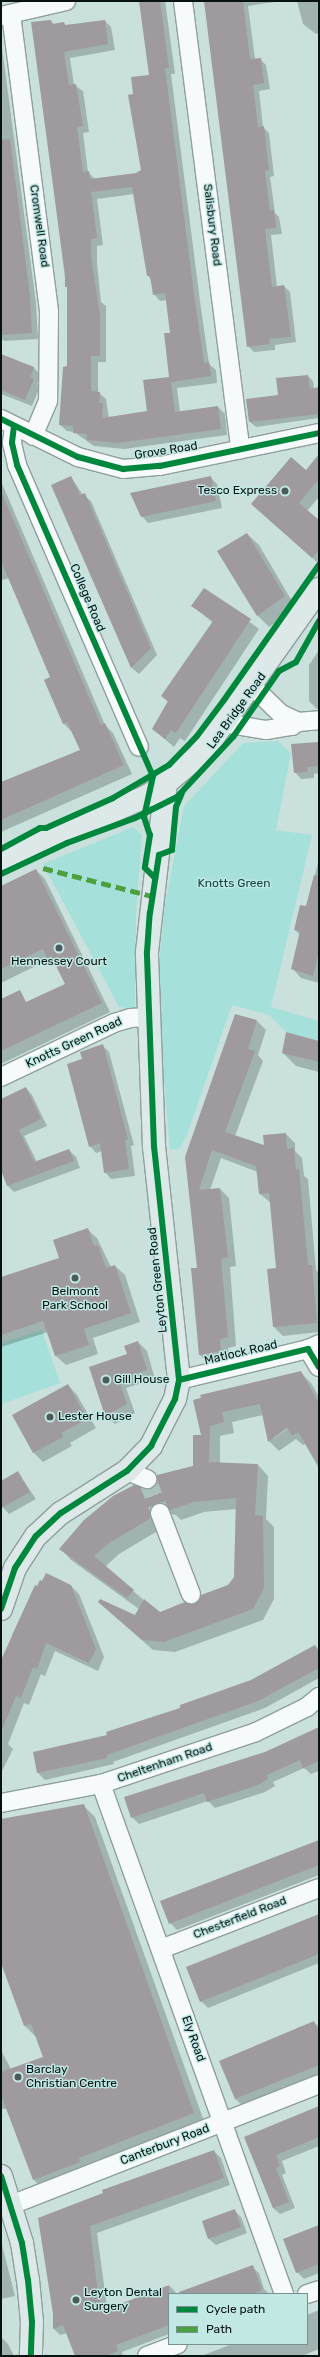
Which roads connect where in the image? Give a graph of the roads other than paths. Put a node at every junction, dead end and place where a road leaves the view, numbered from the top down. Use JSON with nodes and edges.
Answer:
{"nodes":[{"id":1,"x":66,"y":1,"type":"edge"},
{"id":2,"x":184,"y":1,"type":"edge"},
{"id":3,"x":6,"y":15,"type":"edge"},
{"id":4,"x":7,"y":422,"type":"edge"},
{"id":5,"x":319,"y":433,"type":"edge"},
{"id":6,"x":33,"y":436,"type":"junction"},
{"id":7,"x":240,"y":449,"type":"junction"},
{"id":8,"x":319,"y":589,"type":"edge"},
{"id":9,"x":251,"y":686,"type":"junction"},
{"id":10,"x":319,"y":720,"type":"edge"},
{"id":11,"x":298,"y":722,"type":"junction"},
{"id":12,"x":224,"y":723,"type":"junction"},
{"id":13,"x":139,"y":747,"type":"dead end"},
{"id":14,"x":166,"y":783,"type":"junction"},
{"id":15,"x":1,"y":861,"type":"edge"},
{"id":16,"x":149,"y":1017,"type":"junction"},
{"id":17,"x":1,"y":1076,"type":"edge"},
{"id":18,"x":314,"y":1346,"type":"edge"},
{"id":19,"x":319,"y":1367,"type":"edge"},
{"id":20,"x":179,"y":1380,"type":"junction"},
{"id":21,"x":160,"y":1513,"type":"tunnel mouth"},
{"id":22,"x":191,"y":1594,"type":"dead end"},
{"id":23,"x":1,"y":1609,"type":"edge"},
{"id":24,"x":319,"y":1697,"type":"edge"},
{"id":25,"x":101,"y":1784,"type":"junction"},
{"id":26,"x":1,"y":1803,"type":"edge"},
{"id":27,"x":319,"y":1888,"type":"edge"},
{"id":28,"x":161,"y":1949,"type":"junction"},
{"id":29,"x":319,"y":2084,"type":"edge"},
{"id":30,"x":223,"y":2122,"type":"junction"},
{"id":31,"x":1,"y":2176,"type":"edge"},
{"id":32,"x":11,"y":2205,"type":"junction"},
{"id":33,"x":319,"y":2290,"type":"edge"},
{"id":34,"x":284,"y":2293,"type":"edge"},
{"id":35,"x":308,"y":2294,"type":"edge"},
{"id":36,"x":175,"y":2345,"type":"edge"},
{"id":37,"x":31,"y":2356,"type":"edge"},
{"id":38,"x":147,"y":2356,"type":"edge"}],
"edges":[{"from":1,"to":3,"type":"street"},
{"from":2,"to":7,"type":"street","name":"Salisbury Road"},
{"from":3,"to":6,"type":"street","name":"Cromwell Road"},
{"from":4,"to":6,"type":"street","name":"Grove Road"},
{"from":4,"to":13,"type":"street","name":"College Road"},
{"from":5,"to":7,"type":"street","name":"Grove Road"},
{"from":6,"to":7,"type":"street","name":"Grove Road"},
{"from":8,"to":9,"type":"main road","name":"Lea Bridge Road"},
{"from":9,"to":11,"type":"street"},
{"from":9,"to":12,"type":"main road","name":"Lea Bridge Road"},
{"from":10,"to":11,"type":"street"},
{"from":11,"to":12,"type":"street"},
{"from":12,"to":14,"type":"main road","name":"Lea Bridge Road"},
{"from":14,"to":15,"type":"main road","name":"Lea Bridge Road"},
{"from":14,"to":16,"type":"main road","name":"Leyton Green Road"},
{"from":16,"to":17,"type":"street","name":"Knotts Green Road"},
{"from":16,"to":20,"type":"main road","name":"Leyton Green Road"},
{"from":18,"to":19,"type":"street"},
{"from":18,"to":20,"type":"street","name":"Matlock Road"},
{"from":20,"to":23,"type":"main road","name":"Leyton Green Road"},
{"from":21,"to":22,"type":"street"},
{"from":24,"to":25,"type":"street","name":"Cheltenham Road"},
{"from":25,"to":26,"type":"street","name":"Cheltenham Road"},
{"from":25,"to":28,"type":"street","name":"Ely Road"},
{"from":27,"to":28,"type":"street","name":"Chesterfield Road"},
{"from":28,"to":30,"type":"street","name":"Ely Road"},
{"from":29,"to":30,"type":"street","name":"Canterbury Road"},
{"from":30,"to":32,"type":"street","name":"Canterbury Road"},
{"from":30,"to":34,"type":"street","name":"Ely Road"},
{"from":31,"to":32,"type":"main road"},
{"from":32,"to":37,"type":"main road"},
{"from":33,"to":35,"type":"street"},
{"from":36,"to":38,"type":"street"}]}
